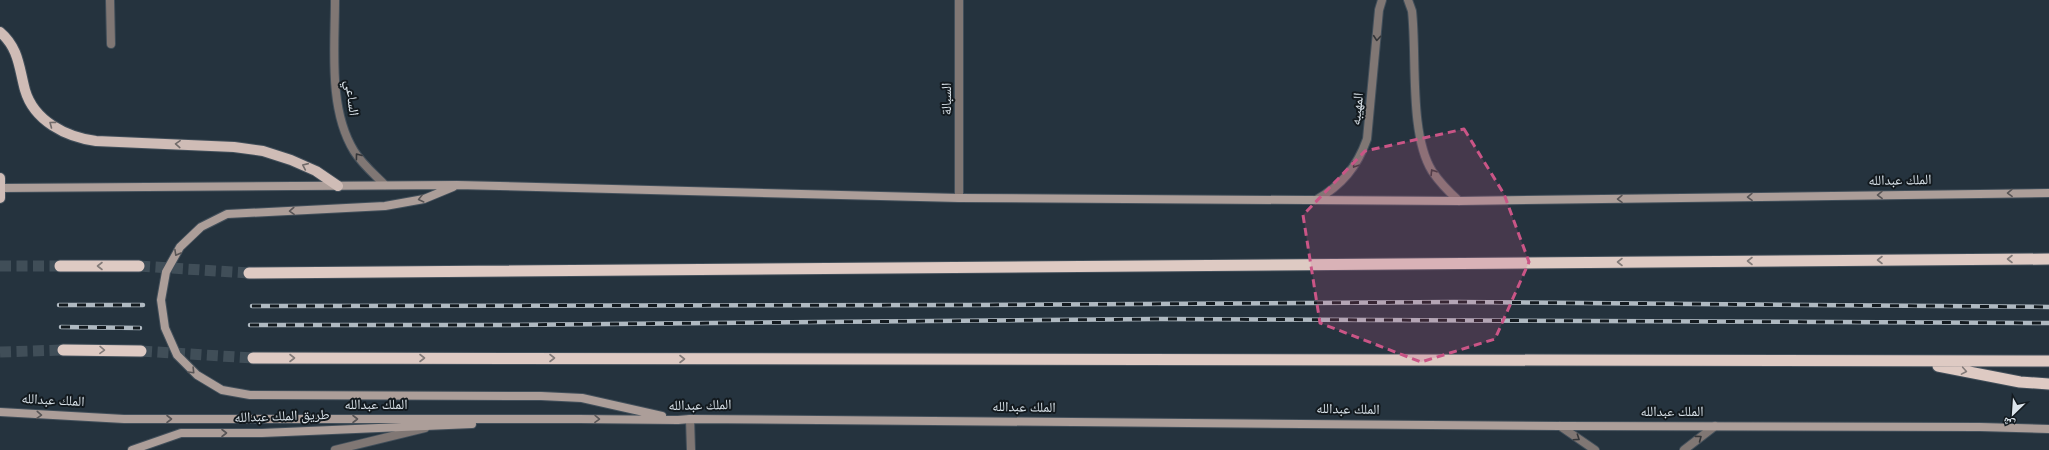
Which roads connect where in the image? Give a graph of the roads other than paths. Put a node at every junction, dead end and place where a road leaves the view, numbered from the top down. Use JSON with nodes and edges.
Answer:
{"nodes":[{"id":1,"x":110,"y":0,"type":"edge"},
{"id":2,"x":335,"y":0,"type":"edge"},
{"id":3,"x":959,"y":0,"type":"edge"},
{"id":4,"x":1382,"y":0,"type":"edge"},
{"id":5,"x":1408,"y":0,"type":"edge"},
{"id":6,"x":0,"y":32,"type":"edge"},
{"id":7,"x":111,"y":44,"type":"dead end"},
{"id":8,"x":0,"y":178,"type":"edge"},
{"id":9,"x":385,"y":185,"type":"junction"},
{"id":10,"x":457,"y":185,"type":"junction"},
{"id":11,"x":338,"y":186,"type":"junction"},
{"id":12,"x":0,"y":188,"type":"edge"},
{"id":13,"x":2049,"y":193,"type":"edge"},
{"id":14,"x":0,"y":198,"type":"edge"},
{"id":15,"x":959,"y":198,"type":"junction"},
{"id":16,"x":1316,"y":200,"type":"junction"},
{"id":17,"x":1459,"y":201,"type":"junction"},
{"id":18,"x":2049,"y":259,"type":"edge"},
{"id":19,"x":60,"y":266,"type":"tunnel mouth"},
{"id":20,"x":139,"y":266,"type":"tunnel mouth"},
{"id":21,"x":249,"y":273,"type":"tunnel mouth"},
{"id":22,"x":63,"y":350,"type":"tunnel mouth"},
{"id":23,"x":141,"y":351,"type":"tunnel mouth"},
{"id":24,"x":253,"y":358,"type":"tunnel mouth"},
{"id":25,"x":2049,"y":361,"type":"edge"},
{"id":26,"x":1912,"y":362,"type":"junction"},
{"id":27,"x":2049,"y":384,"type":"edge"},
{"id":28,"x":0,"y":412,"type":"edge"},
{"id":29,"x":579,"y":418,"type":"junction"},
{"id":30,"x":690,"y":419,"type":"junction"},
{"id":31,"x":678,"y":420,"type":"junction"},
{"id":32,"x":436,"y":426,"type":"junction"},
{"id":33,"x":1560,"y":426,"type":"junction"},
{"id":34,"x":1715,"y":426,"type":"junction"},
{"id":35,"x":2049,"y":429,"type":"edge"},
{"id":36,"x":132,"y":450,"type":"edge"},
{"id":37,"x":335,"y":450,"type":"edge"},
{"id":38,"x":691,"y":450,"type":"edge"},
{"id":39,"x":1595,"y":450,"type":"edge"},
{"id":40,"x":1684,"y":450,"type":"edge"}],
"edges":[{"from":1,"to":7,"type":"street"},
{"from":9,"to":2,"type":"street","name":"الساعي","one_way":true},
{"from":3,"to":15,"type":"street","name":"السبالة"},
{"from":4,"to":16,"type":"street","name":"المهيبه","one_way":true},
{"from":17,"to":5,"type":"street","one_way":true},
{"from":11,"to":6,"type":"main road","one_way":true},
{"from":8,"to":12,"type":"main road"},
{"from":9,"to":10,"type":"main road","name":"الملك عبدالله"},
{"from":9,"to":11,"type":"main road","name":"الملك عبدالله"},
{"from":10,"to":15,"type":"main road","name":"الملك عبدالله"},
{"from":10,"to":31,"type":"main road","one_way":true},
{"from":11,"to":12,"type":"main road","name":"الملك عبدالله"},
{"from":12,"to":14,"type":"main road"},
{"from":13,"to":17,"type":"main road","name":"الملك عبدالله","one_way":true},
{"from":15,"to":16,"type":"main road","name":"الملك عبدالله"},
{"from":16,"to":17,"type":"main road","name":"الملك عبدالله"},
{"from":18,"to":21,"type":"highway","one_way":true},
{"from":20,"to":19,"type":"highway","one_way":true},
{"from":22,"to":23,"type":"highway","one_way":true},
{"from":24,"to":26,"type":"highway","one_way":true},
{"from":25,"to":26,"type":"highway"},
{"from":26,"to":27,"type":"highway","one_way":true},
{"from":28,"to":29,"type":"main road","name":"الملك عبدالله","one_way":true},
{"from":29,"to":31,"type":"main road","name":"الملك عبدالله","one_way":true},
{"from":29,"to":32,"type":"main road","name":"طريق الملك عبدالله"},
{"from":30,"to":31,"type":"main road","name":"الملك عبدالله"},
{"from":30,"to":33,"type":"main road","name":"الملك عبدالله"},
{"from":30,"to":38,"type":"street"},
{"from":36,"to":32,"type":"main road","name":"طريق الملك عبدالله","one_way":true},
{"from":32,"to":37,"type":"street"},
{"from":33,"to":34,"type":"main road","name":"الملك عبدالله"},
{"from":33,"to":39,"type":"street","one_way":true},
{"from":34,"to":35,"type":"main road","name":"الملك عبدالله"},
{"from":40,"to":34,"type":"street","one_way":true}]}
